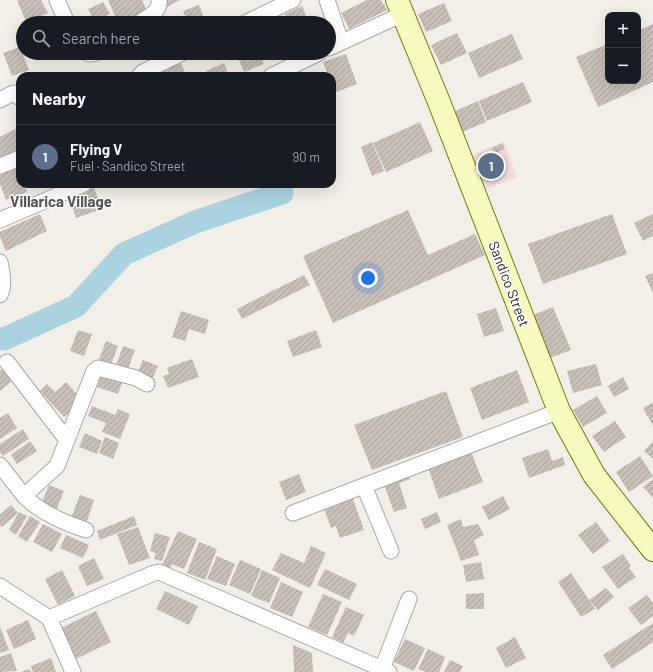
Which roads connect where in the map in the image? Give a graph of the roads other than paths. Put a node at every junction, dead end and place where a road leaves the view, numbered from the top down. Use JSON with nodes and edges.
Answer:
{"nodes":[{"id":1,"x":57,"y":0,"type":"edge"},
{"id":2,"x":159,"y":0,"type":"edge"},
{"id":3,"x":293,"y":0,"type":"edge"},
{"id":4,"x":327,"y":0,"type":"edge"},
{"id":5,"x":400,"y":7,"type":"edge"},
{"id":6,"x":65,"y":16,"type":"edge"},
{"id":7,"x":148,"y":16,"type":"edge"},
{"id":8,"x":260,"y":16,"type":"edge"},
{"id":9,"x":330,"y":16,"type":"edge"},
{"id":10,"x":336,"y":44,"type":"edge"},
{"id":11,"x":168,"y":60,"type":"edge"},
{"id":12,"x":304,"y":60,"type":"edge"},
{"id":13,"x":143,"y":72,"type":"edge"},
{"id":14,"x":279,"y":72,"type":"edge"},
{"id":15,"x":16,"y":94,"type":"edge"},
{"id":16,"x":0,"y":100,"type":"edge"},
{"id":17,"x":16,"y":160,"type":"edge"},
{"id":18,"x":0,"y":166,"type":"edge"},
{"id":19,"x":57,"y":189,"type":"edge"},
{"id":20,"x":0,"y":220,"type":"edge"},
{"id":21,"x":0,"y":262,"type":"edge"},
{"id":22,"x":0,"y":294,"type":"edge"},
{"id":23,"x":7,"y":362,"type":"dead end"},
{"id":24,"x":147,"y":384,"type":"dead end"},
{"id":25,"x":559,"y":411,"type":"junction"},
{"id":26,"x":67,"y":440,"type":"junction"},
{"id":27,"x":0,"y":465,"type":"edge"},
{"id":28,"x":364,"y":486,"type":"junction"},
{"id":29,"x":24,"y":496,"type":"junction"},
{"id":30,"x":294,"y":513,"type":"dead end"},
{"id":31,"x":86,"y":530,"type":"dead end"},
{"id":32,"x":653,"y":550,"type":"edge"},
{"id":33,"x":391,"y":551,"type":"dead end"},
{"id":34,"x":0,"y":586,"type":"edge"},
{"id":35,"x":409,"y":599,"type":"dead end"},
{"id":36,"x":49,"y":618,"type":"junction"},
{"id":37,"x":386,"y":670,"type":"edge"},
{"id":38,"x":73,"y":672,"type":"edge"}],
"edges":[{"from":1,"to":6,"type":"street"},
{"from":2,"to":7,"type":"street"},
{"from":3,"to":8,"type":"street"},
{"from":4,"to":9,"type":"street"},
{"from":5,"to":10,"type":"street"},
{"from":5,"to":25,"type":"main road","name":"Sandico Street"},
{"from":11,"to":13,"type":"street"},
{"from":12,"to":14,"type":"street"},
{"from":15,"to":16,"type":"street"},
{"from":17,"to":18,"type":"street"},
{"from":19,"to":20,"type":"street"},
{"from":21,"to":22,"type":"street"},
{"from":23,"to":26,"type":"street"},
{"from":24,"to":26,"type":"street"},
{"from":25,"to":28,"type":"street"},
{"from":25,"to":32,"type":"main road","name":"Sandico Street"},
{"from":26,"to":29,"type":"street"},
{"from":27,"to":29,"type":"street"},
{"from":28,"to":30,"type":"street"},
{"from":28,"to":33,"type":"street"},
{"from":29,"to":31,"type":"street"},
{"from":34,"to":36,"type":"street"},
{"from":35,"to":37,"type":"street"},
{"from":36,"to":37,"type":"street"},
{"from":36,"to":38,"type":"street"}]}
